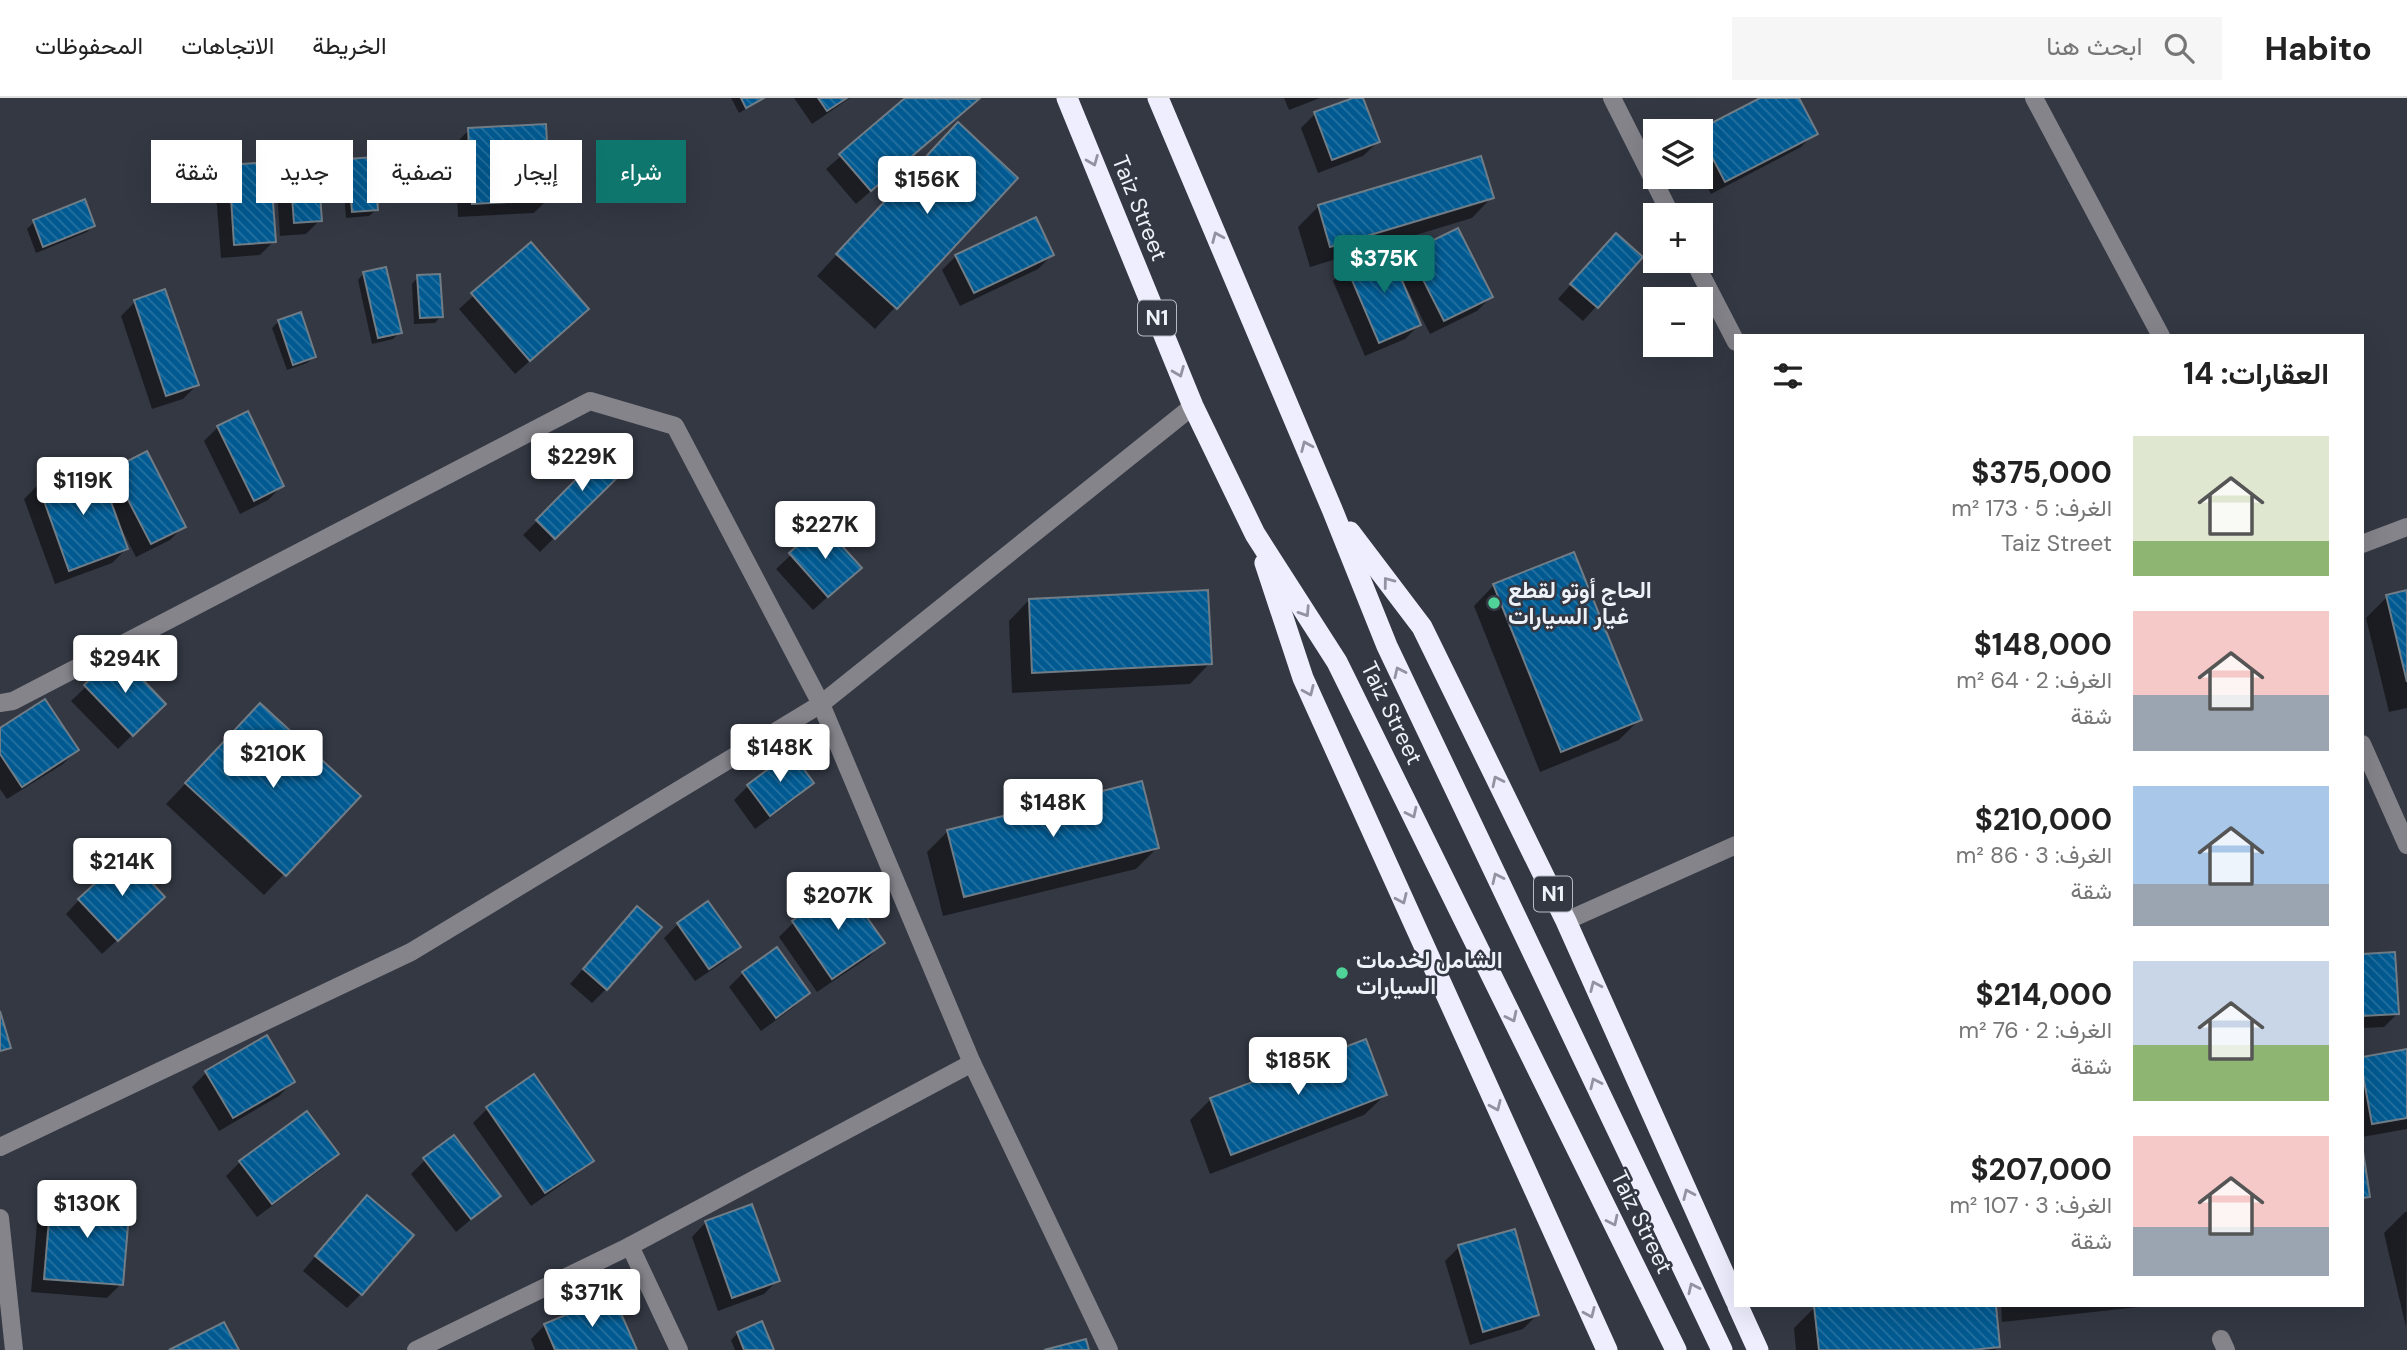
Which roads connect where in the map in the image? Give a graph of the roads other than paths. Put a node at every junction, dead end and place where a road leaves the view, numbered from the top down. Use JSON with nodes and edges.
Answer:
{"nodes":[{"id":1,"x":1067,"y":98,"type":"edge"},
{"id":2,"x":1158,"y":98,"type":"edge"},
{"id":3,"x":1613,"y":98,"type":"edge"},
{"id":4,"x":2034,"y":98,"type":"edge"},
{"id":5,"x":1665,"y":203,"type":"edge"},
{"id":6,"x":1701,"y":273,"type":"edge"},
{"id":7,"x":2160,"y":334,"type":"edge"},
{"id":8,"x":1734,"y":338,"type":"edge"},
{"id":9,"x":1193,"y":406,"type":"junction"},
{"id":10,"x":1332,"y":509,"type":"junction"},
{"id":11,"x":2407,"y":527,"type":"edge"},
{"id":12,"x":1255,"y":534,"type":"junction"},
{"id":13,"x":2364,"y":543,"type":"edge"},
{"id":14,"x":0,"y":702,"type":"edge"},
{"id":15,"x":821,"y":704,"type":"junction"},
{"id":16,"x":2364,"y":748,"type":"edge"},
{"id":17,"x":2407,"y":845,"type":"edge"},
{"id":18,"x":1734,"y":846,"type":"edge"},
{"id":19,"x":1566,"y":921,"type":"junction"},
{"id":20,"x":971,"y":1063,"type":"junction"},
{"id":21,"x":0,"y":1147,"type":"edge"},
{"id":22,"x":0,"y":1218,"type":"edge"},
{"id":23,"x":630,"y":1246,"type":"junction"},
{"id":24,"x":1734,"y":1297,"type":"edge"},
{"id":25,"x":1738,"y":1307,"type":"edge"},
{"id":26,"x":14,"y":1350,"type":"edge"},
{"id":27,"x":416,"y":1350,"type":"edge"},
{"id":28,"x":679,"y":1350,"type":"edge"},
{"id":29,"x":1109,"y":1350,"type":"edge"},
{"id":30,"x":1607,"y":1350,"type":"edge"},
{"id":31,"x":1676,"y":1350,"type":"edge"},
{"id":32,"x":1722,"y":1350,"type":"edge"},
{"id":33,"x":1758,"y":1350,"type":"edge"}],
"edges":[{"from":1,"to":9,"type":"highway","name":"Taiz Street","number":"N1","one_way":true},
{"from":10,"to":2,"type":"highway","name":"Taiz Street","number":"N1","one_way":true},
{"from":3,"to":5,"type":"street"},
{"from":4,"to":7,"type":"street"},
{"from":6,"to":8,"type":"street"},
{"from":9,"to":12,"type":"highway","name":"Taiz Street","number":"N1"},
{"from":9,"to":15,"type":"street"},
{"from":19,"to":10,"type":"highway","number":"N1","one_way":true},
{"from":32,"to":10,"type":"highway","name":"Taiz Street","number":"N1","one_way":true},
{"from":11,"to":13,"type":"street"},
{"from":12,"to":30,"type":"highway","number":"N1","one_way":true},
{"from":12,"to":31,"type":"highway","name":"Taiz Street","number":"N1","one_way":true},
{"from":14,"to":15,"type":"street"},
{"from":15,"to":20,"type":"street"},
{"from":15,"to":21,"type":"street"},
{"from":16,"to":17,"type":"street"},
{"from":18,"to":19,"type":"street"},
{"from":24,"to":19,"type":"highway","number":"N1","one_way":true},
{"from":20,"to":23,"type":"street"},
{"from":20,"to":29,"type":"street"},
{"from":22,"to":26,"type":"street"},
{"from":23,"to":27,"type":"street"},
{"from":23,"to":28,"type":"street"},
{"from":25,"to":33,"type":"highway"}]}
